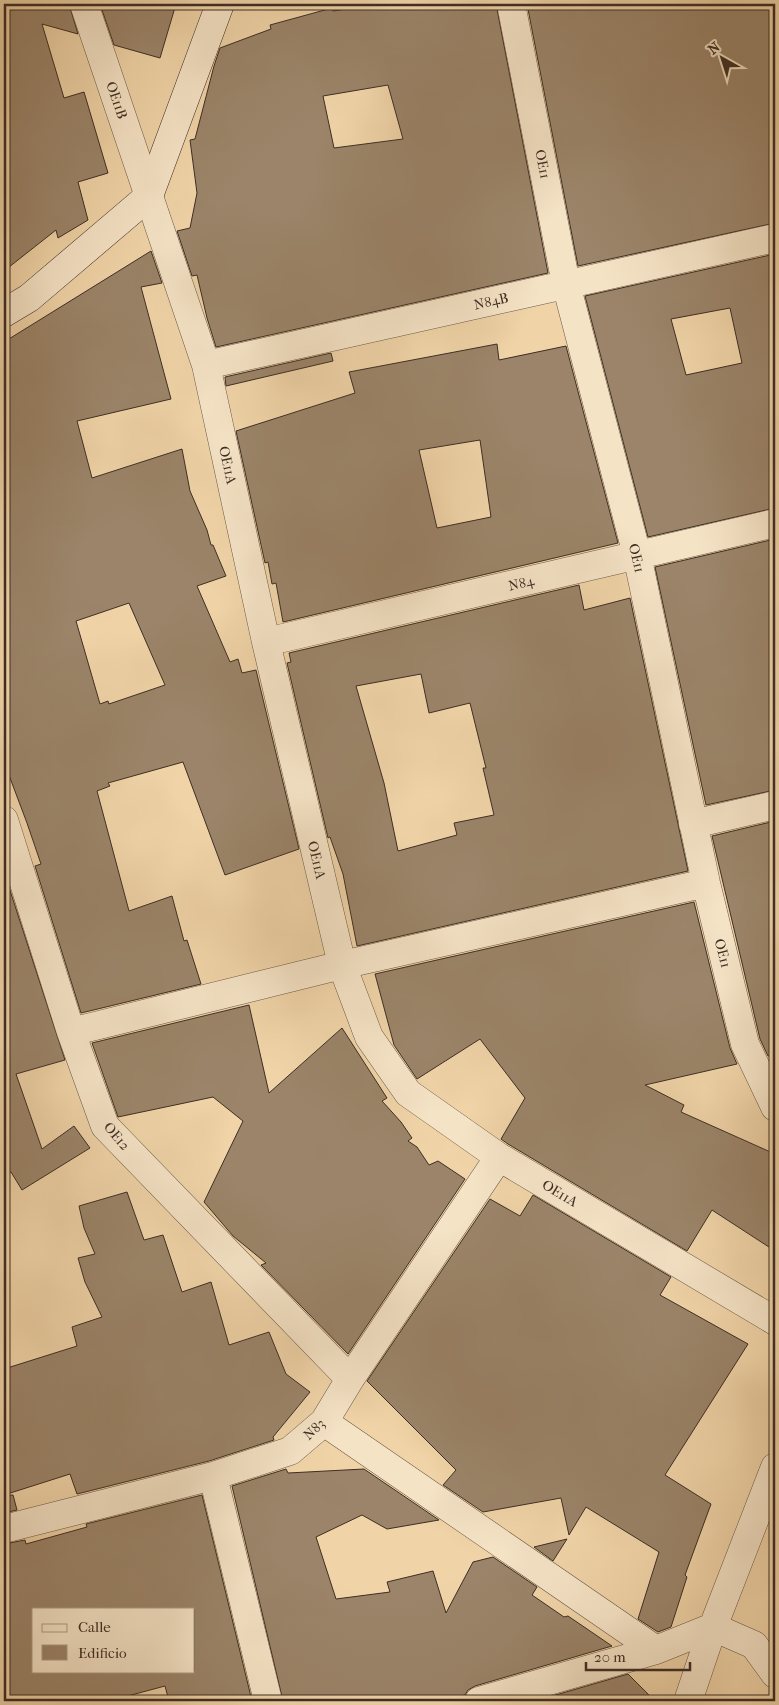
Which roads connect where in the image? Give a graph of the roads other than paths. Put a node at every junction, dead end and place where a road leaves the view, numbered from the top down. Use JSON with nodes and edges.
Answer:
{"nodes":[{"id":1,"x":84,"y":4,"type":"edge"},
{"id":2,"x":220,"y":4,"type":"edge"},
{"id":3,"x":511,"y":4,"type":"edge"},
{"id":4,"x":149,"y":196,"type":"junction"},
{"id":5,"x":775,"y":238,"type":"edge"},
{"id":6,"x":566,"y":284,"type":"junction"},
{"id":7,"x":4,"y":313,"type":"edge"},
{"id":8,"x":206,"y":366,"type":"junction"},
{"id":9,"x":775,"y":523,"type":"edge"},
{"id":10,"x":637,"y":556,"type":"junction"},
{"id":11,"x":266,"y":642,"type":"junction"},
{"id":12,"x":775,"y":805,"type":"edge"},
{"id":13,"x":4,"y":820,"type":"edge"},
{"id":14,"x":693,"y":824,"type":"junction"},
{"id":15,"x":706,"y":883,"type":"junction"},
{"id":16,"x":342,"y":965,"type":"junction"},
{"id":17,"x":71,"y":1032,"type":"junction"},
{"id":18,"x":775,"y":1108,"type":"edge"},
{"id":19,"x":499,"y":1157,"type":"junction"},
{"id":20,"x":775,"y":1321,"type":"edge"},
{"id":21,"x":350,"y":1379,"type":"junction"},
{"id":22,"x":324,"y":1422,"type":"junction"},
{"id":23,"x":775,"y":1467,"type":"edge"},
{"id":24,"x":213,"y":1476,"type":"junction"},
{"id":25,"x":4,"y":1529,"type":"edge"},
{"id":26,"x":713,"y":1627,"type":"junction"},
{"id":27,"x":656,"y":1650,"type":"junction"},
{"id":28,"x":775,"y":1674,"type":"edge"},
{"id":29,"x":268,"y":1701,"type":"edge"},
{"id":30,"x":479,"y":1701,"type":"edge"},
{"id":31,"x":688,"y":1701,"type":"edge"}],
"edges":[{"from":1,"to":4,"type":"street","name":"OE11B"},
{"from":2,"to":4,"type":"street"},
{"from":3,"to":6,"type":"street","name":"OE11"},
{"from":4,"to":7,"type":"street"},
{"from":4,"to":8,"type":"street","name":"OE11A"},
{"from":5,"to":6,"type":"street","name":"N84B"},
{"from":6,"to":8,"type":"street","name":"N84B"},
{"from":6,"to":10,"type":"street","name":"OE11"},
{"from":8,"to":11,"type":"street","name":"OE11A"},
{"from":9,"to":10,"type":"street","name":"N84"},
{"from":10,"to":11,"type":"street","name":"N84"},
{"from":10,"to":14,"type":"street","name":"OE11"},
{"from":11,"to":16,"type":"street","name":"OE11A"},
{"from":12,"to":14,"type":"street"},
{"from":13,"to":17,"type":"street","name":"OE12"},
{"from":14,"to":15,"type":"street","name":"OE11"},
{"from":15,"to":16,"type":"street"},
{"from":15,"to":18,"type":"street","name":"OE11"},
{"from":16,"to":17,"type":"street"},
{"from":16,"to":19,"type":"street","name":"OE11A"},
{"from":17,"to":21,"type":"street","name":"OE12"},
{"from":19,"to":20,"type":"street","name":"OE11A"},
{"from":19,"to":21,"type":"street","name":"N83"},
{"from":21,"to":22,"type":"street","name":"N83"},
{"from":22,"to":24,"type":"street","name":"N83"},
{"from":22,"to":27,"type":"street"},
{"from":23,"to":26,"type":"street"},
{"from":24,"to":25,"type":"street","name":"N83"},
{"from":24,"to":29,"type":"street"},
{"from":26,"to":27,"type":"street"},
{"from":26,"to":28,"type":"street"},
{"from":26,"to":31,"type":"street"},
{"from":27,"to":30,"type":"street"}]}
